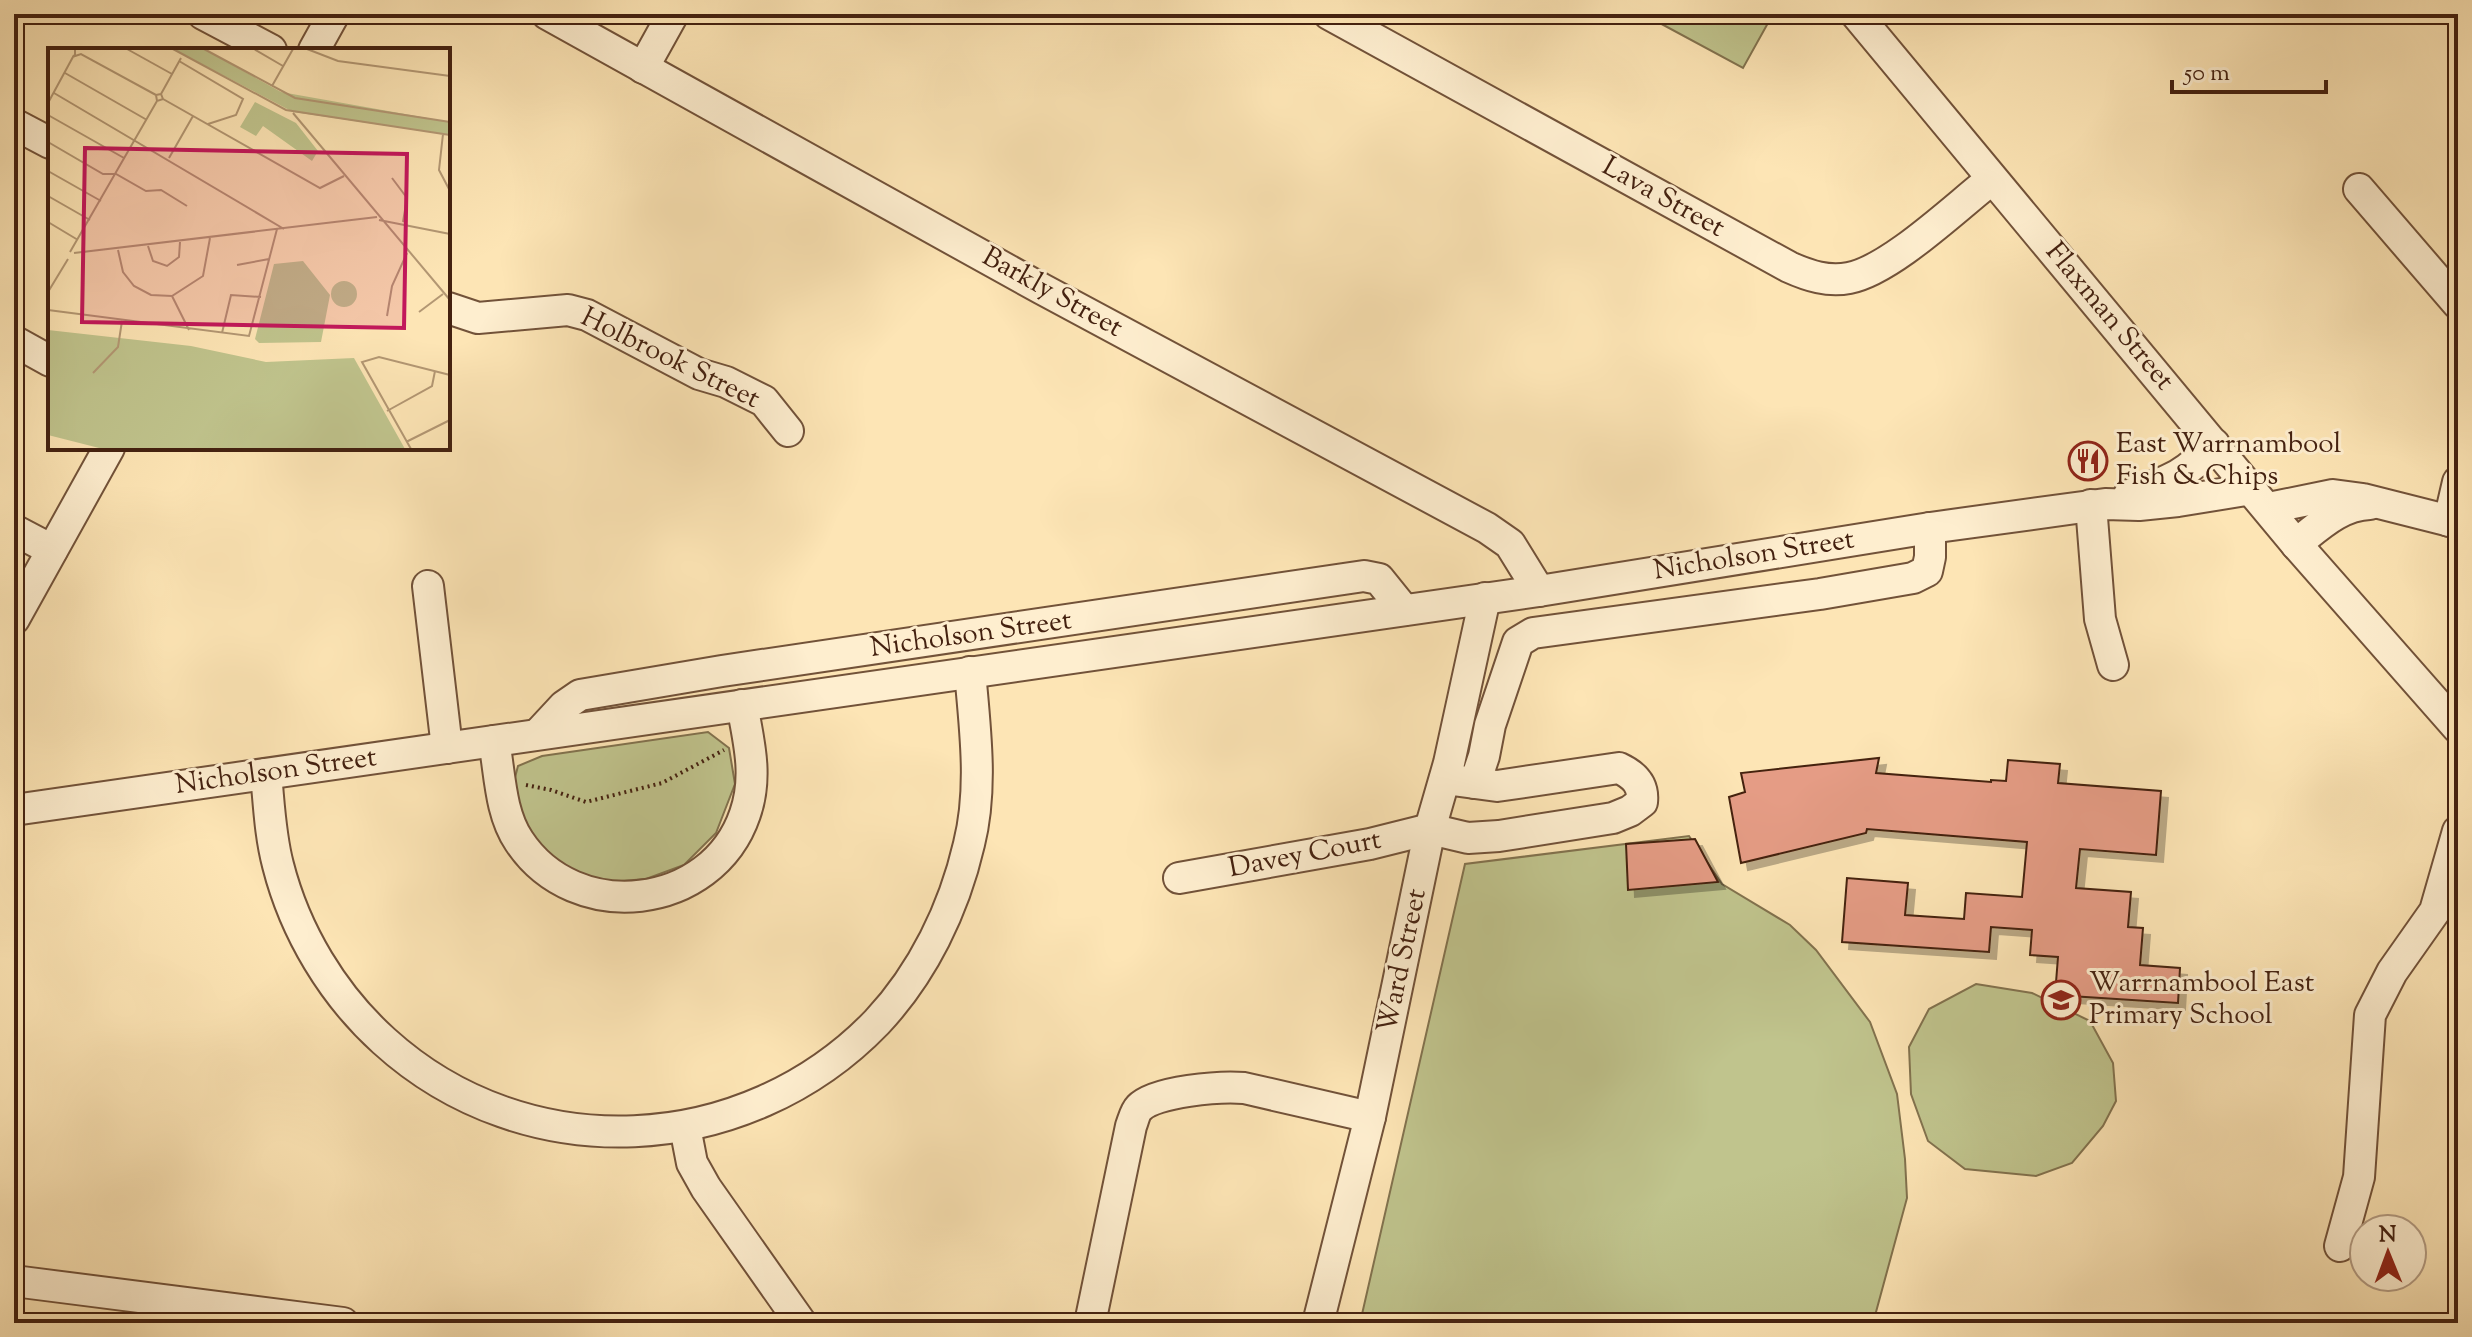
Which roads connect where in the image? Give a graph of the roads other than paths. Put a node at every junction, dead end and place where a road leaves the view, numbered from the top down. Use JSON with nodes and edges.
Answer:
{"nodes":[{"id":1,"x":203,"y":14,"type":"edge"},
{"id":2,"x":334,"y":14,"type":"edge"},
{"id":3,"x":547,"y":14,"type":"edge"},
{"id":4,"x":673,"y":14,"type":"edge"},
{"id":5,"x":1329,"y":14,"type":"edge"},
{"id":6,"x":1856,"y":14,"type":"edge"},
{"id":7,"x":267,"y":48,"type":"edge"},
{"id":8,"x":315,"y":48,"type":"edge"},
{"id":9,"x":643,"y":68,"type":"junction"},
{"id":10,"x":14,"y":124,"type":"edge"},
{"id":11,"x":48,"y":142,"type":"edge"},
{"id":12,"x":1992,"y":179,"type":"junction"},
{"id":13,"x":2359,"y":189,"type":"dead end"},
{"id":14,"x":2458,"y":304,"type":"edge"},
{"id":15,"x":450,"y":309,"type":"edge"},
{"id":16,"x":14,"y":341,"type":"edge"},
{"id":17,"x":48,"y":360,"type":"edge"},
{"id":18,"x":788,"y":431,"type":"dead end"},
{"id":19,"x":2214,"y":444,"type":"junction"},
{"id":20,"x":108,"y":450,"type":"edge"},
{"id":21,"x":2458,"y":482,"type":"edge"},
{"id":22,"x":2260,"y":499,"type":"junction"},
{"id":23,"x":2098,"y":505,"type":"junction"},
{"id":24,"x":2388,"y":505,"type":"junction"},
{"id":25,"x":2454,"y":522,"type":"edge"},
{"id":26,"x":1930,"y":528,"type":"junction"},
{"id":27,"x":14,"y":530,"type":"edge"},
{"id":28,"x":2296,"y":544,"type":"junction"},
{"id":29,"x":52,"y":550,"type":"junction"},
{"id":30,"x":428,"y":586,"type":"dead end"},
{"id":31,"x":1539,"y":591,"type":"junction"},
{"id":32,"x":1485,"y":598,"type":"junction"},
{"id":33,"x":1404,"y":610,"type":"junction"},
{"id":34,"x":14,"y":619,"type":"edge"},
{"id":35,"x":2113,"y":665,"type":"dead end"},
{"id":36,"x":970,"y":672,"type":"junction"},
{"id":37,"x":742,"y":705,"type":"junction"},
{"id":38,"x":2458,"y":728,"type":"edge"},
{"id":39,"x":538,"y":734,"type":"junction"},
{"id":40,"x":494,"y":741,"type":"junction"},
{"id":41,"x":447,"y":748,"type":"junction"},
{"id":42,"x":266,"y":774,"type":"junction"},
{"id":43,"x":1445,"y":779,"type":"junction"},
{"id":44,"x":1475,"y":783,"type":"junction"},
{"id":45,"x":14,"y":810,"type":"edge"},
{"id":46,"x":1430,"y":829,"type":"junction"},
{"id":47,"x":2458,"y":831,"type":"edge"},
{"id":48,"x":1179,"y":878,"type":"dead end"},
{"id":49,"x":1370,"y":1117,"type":"junction"},
{"id":50,"x":685,"y":1127,"type":"junction"},
{"id":51,"x":2340,"y":1246,"type":"dead end"},
{"id":52,"x":14,"y":1281,"type":"edge"},
{"id":53,"x":307,"y":1321,"type":"edge"},
{"id":54,"x":343,"y":1323,"type":"edge"},
{"id":55,"x":801,"y":1323,"type":"edge"},
{"id":56,"x":1090,"y":1323,"type":"edge"},
{"id":57,"x":1318,"y":1323,"type":"edge"}],
"edges":[{"from":1,"to":7,"type":"street"},
{"from":2,"to":8,"type":"street"},
{"from":3,"to":9,"type":"street","name":"Barkly Street"},
{"from":4,"to":9,"type":"street"},
{"from":5,"to":12,"type":"street","name":"Lava Street"},
{"from":6,"to":12,"type":"street","name":"Flaxman Street"},
{"from":9,"to":31,"type":"street","name":"Barkly Street"},
{"from":10,"to":11,"type":"street"},
{"from":12,"to":19,"type":"street","name":"Flaxman Street"},
{"from":13,"to":14,"type":"street"},
{"from":15,"to":18,"type":"street","name":"Holbrook Street"},
{"from":16,"to":17,"type":"street"},
{"from":19,"to":22,"type":"street","name":"Flaxman Street"},
{"from":19,"to":23,"type":"street","name":"Nicholson Street"},
{"from":20,"to":29,"type":"street"},
{"from":21,"to":25,"type":"street"},
{"from":22,"to":23,"type":"street","name":"Nicholson Street"},
{"from":22,"to":24,"type":"street","name":"Nicholson Street"},
{"from":22,"to":28,"type":"street","name":"Flaxman Street"},
{"from":23,"to":26,"type":"street","name":"Nicholson Street"},
{"from":23,"to":35,"type":"street"},
{"from":24,"to":25,"type":"street","name":"Nicholson Street"},
{"from":24,"to":28,"type":"street"},
{"from":26,"to":31,"type":"street","name":"Nicholson Street"},
{"from":26,"to":44,"type":"street"},
{"from":27,"to":29,"type":"street"},
{"from":28,"to":38,"type":"street","name":"Flaxman Street"},
{"from":29,"to":34,"type":"street"},
{"from":30,"to":41,"type":"street"},
{"from":31,"to":32,"type":"street","name":"Nicholson Street"},
{"from":32,"to":33,"type":"street","name":"Nicholson Street"},
{"from":32,"to":43,"type":"street","name":"Ward Street"},
{"from":33,"to":36,"type":"street","name":"Nicholson Street"},
{"from":33,"to":39,"type":"street","name":"Nicholson Street"},
{"from":36,"to":37,"type":"street","name":"Nicholson Street"},
{"from":36,"to":50,"type":"street"},
{"from":37,"to":39,"type":"street","name":"Nicholson Street"},
{"from":37,"to":40,"type":"street"},
{"from":39,"to":40,"type":"street","name":"Nicholson Street"},
{"from":40,"to":41,"type":"street","name":"Nicholson Street"},
{"from":41,"to":42,"type":"street","name":"Nicholson Street"},
{"from":42,"to":45,"type":"street","name":"Nicholson Street"},
{"from":42,"to":50,"type":"street"},
{"from":43,"to":44,"type":"street"},
{"from":43,"to":46,"type":"street","name":"Ward Street"},
{"from":44,"to":46,"type":"street"},
{"from":46,"to":48,"type":"street","name":"Davey Court"},
{"from":46,"to":49,"type":"street","name":"Ward Street"},
{"from":47,"to":51,"type":"street"},
{"from":49,"to":56,"type":"street"},
{"from":49,"to":57,"type":"street","name":"Ward Street"},
{"from":50,"to":55,"type":"street"},
{"from":52,"to":53,"type":"street"},
{"from":53,"to":54,"type":"street"}]}
